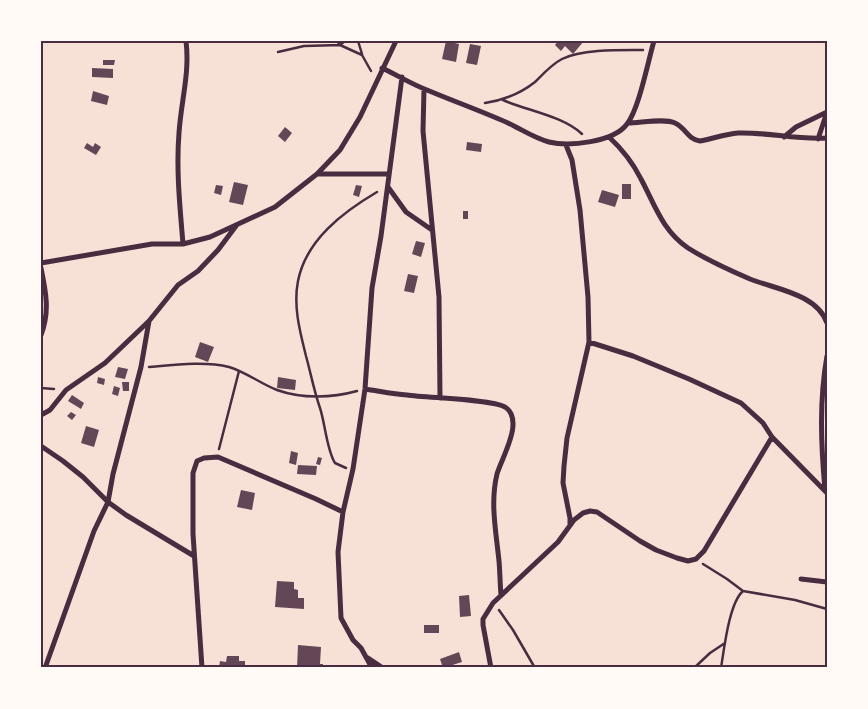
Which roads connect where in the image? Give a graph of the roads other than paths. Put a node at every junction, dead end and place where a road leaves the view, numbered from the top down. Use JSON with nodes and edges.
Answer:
{"nodes":[{"id":1,"x":186,"y":41,"type":"edge"},
{"id":2,"x":396,"y":41,"type":"edge"},
{"id":3,"x":654,"y":41,"type":"edge"},
{"id":4,"x":382,"y":68,"type":"junction"},
{"id":5,"x":402,"y":77,"type":"junction"},
{"id":6,"x":424,"y":89,"type":"junction"},
{"id":7,"x":628,"y":123,"type":"junction"},
{"id":8,"x":608,"y":137,"type":"junction"},
{"id":9,"x":784,"y":138,"type":"junction"},
{"id":10,"x":818,"y":138,"type":"junction"},
{"id":11,"x":827,"y":138,"type":"edge"},
{"id":12,"x":566,"y":145,"type":"junction"},
{"id":13,"x":317,"y":174,"type":"junction"},
{"id":14,"x":388,"y":174,"type":"junction"},
{"id":15,"x":388,"y":186,"type":"junction"},
{"id":16,"x":237,"y":226,"type":"junction"},
{"id":17,"x":432,"y":230,"type":"junction"},
{"id":18,"x":183,"y":244,"type":"junction"},
{"id":19,"x":41,"y":263,"type":"edge"},
{"id":20,"x":41,"y":268,"type":"edge"},
{"id":21,"x":149,"y":321,"type":"junction"},
{"id":22,"x":827,"y":323,"type":"edge"},
{"id":23,"x":41,"y":335,"type":"edge"},
{"id":24,"x":589,"y":342,"type":"junction"},
{"id":25,"x":827,"y":356,"type":"edge"},
{"id":26,"x":365,"y":389,"type":"junction"},
{"id":27,"x":440,"y":398,"type":"junction"},
{"id":28,"x":41,"y":415,"type":"edge"},
{"id":29,"x":772,"y":437,"type":"junction"},
{"id":30,"x":41,"y":446,"type":"edge"},
{"id":31,"x":826,"y":492,"type":"edge"},
{"id":32,"x":108,"y":502,"type":"junction"},
{"id":33,"x":343,"y":512,"type":"junction"},
{"id":34,"x":570,"y":525,"type":"junction"},
{"id":35,"x":194,"y":556,"type":"junction"},
{"id":36,"x":801,"y":579,"type":"dead end"},
{"id":37,"x":827,"y":582,"type":"edge"},
{"id":38,"x":501,"y":595,"type":"junction"},
{"id":39,"x":367,"y":657,"type":"junction"},
{"id":40,"x":45,"y":668,"type":"edge"},
{"id":41,"x":202,"y":668,"type":"edge"},
{"id":42,"x":372,"y":668,"type":"edge"},
{"id":43,"x":383,"y":668,"type":"edge"},
{"id":44,"x":491,"y":668,"type":"edge"}],
"edges":[{"from":1,"to":18,"type":"street"},
{"from":2,"to":4,"type":"street"},
{"from":3,"to":7,"type":"street"},
{"from":4,"to":5,"type":"street"},
{"from":4,"to":13,"type":"street"},
{"from":5,"to":6,"type":"street"},
{"from":5,"to":14,"type":"street"},
{"from":6,"to":12,"type":"street"},
{"from":6,"to":17,"type":"street"},
{"from":7,"to":8,"type":"street"},
{"from":7,"to":9,"type":"street"},
{"from":8,"to":12,"type":"street"},
{"from":8,"to":22,"type":"street"},
{"from":9,"to":10,"type":"street"},
{"from":9,"to":10,"type":"street"},
{"from":10,"to":11,"type":"street"},
{"from":12,"to":24,"type":"street"},
{"from":13,"to":14,"type":"street"},
{"from":13,"to":16,"type":"street"},
{"from":14,"to":15,"type":"street"},
{"from":15,"to":17,"type":"street"},
{"from":15,"to":26,"type":"street"},
{"from":16,"to":18,"type":"street"},
{"from":16,"to":21,"type":"street"},
{"from":17,"to":27,"type":"street"},
{"from":18,"to":19,"type":"street"},
{"from":20,"to":23,"type":"street"},
{"from":21,"to":28,"type":"street"},
{"from":21,"to":32,"type":"street"},
{"from":24,"to":29,"type":"street"},
{"from":24,"to":34,"type":"street"},
{"from":25,"to":31,"type":"street"},
{"from":26,"to":27,"type":"street"},
{"from":26,"to":33,"type":"street"},
{"from":27,"to":38,"type":"street"},
{"from":29,"to":31,"type":"street"},
{"from":29,"to":34,"type":"street"},
{"from":30,"to":32,"type":"street"},
{"from":32,"to":35,"type":"street"},
{"from":32,"to":40,"type":"street"},
{"from":33,"to":35,"type":"street"},
{"from":33,"to":39,"type":"street"},
{"from":34,"to":38,"type":"street"},
{"from":35,"to":41,"type":"street"},
{"from":36,"to":37,"type":"street"},
{"from":38,"to":44,"type":"street"},
{"from":39,"to":42,"type":"street"},
{"from":39,"to":43,"type":"street"}]}
